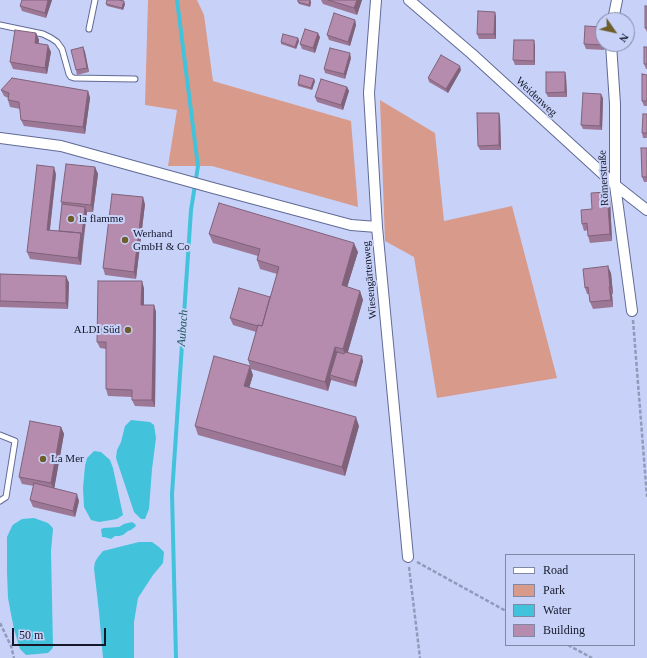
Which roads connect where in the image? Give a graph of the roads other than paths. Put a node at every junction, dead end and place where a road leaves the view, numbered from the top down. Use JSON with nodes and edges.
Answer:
{"nodes":[{"id":1,"x":95,"y":0,"type":"edge"},
{"id":2,"x":376,"y":0,"type":"edge"},
{"id":3,"x":409,"y":0,"type":"edge"},
{"id":4,"x":616,"y":0,"type":"edge"},
{"id":5,"x":614,"y":12,"type":"edge"},
{"id":6,"x":0,"y":25,"type":"edge"},
{"id":7,"x":89,"y":29,"type":"dead end"},
{"id":8,"x":612,"y":52,"type":"edge"},
{"id":9,"x":135,"y":79,"type":"dead end"},
{"id":10,"x":0,"y":138,"type":"edge"},
{"id":11,"x":614,"y":185,"type":"junction"},
{"id":12,"x":647,"y":210,"type":"edge"},
{"id":13,"x":377,"y":227,"type":"junction"},
{"id":14,"x":632,"y":311,"type":"road end"},
{"id":15,"x":0,"y":435,"type":"edge"},
{"id":16,"x":0,"y":501,"type":"edge"},
{"id":17,"x":408,"y":557,"type":"road end"}],
"edges":[{"from":1,"to":7,"type":"lane"},
{"from":2,"to":13,"type":"street","name":"Wiesengärtenweg"},
{"from":3,"to":11,"type":"street","name":"Weidenweg"},
{"from":4,"to":5,"type":"street"},
{"from":6,"to":9,"type":"lane"},
{"from":8,"to":11,"type":"street","name":"Römerstraße"},
{"from":10,"to":13,"type":"street"},
{"from":11,"to":12,"type":"street","name":"Weidenweg"},
{"from":11,"to":14,"type":"street","name":"Römerstraße"},
{"from":13,"to":17,"type":"street","name":"Wiesengärtenweg"},
{"from":15,"to":16,"type":"lane"}]}
